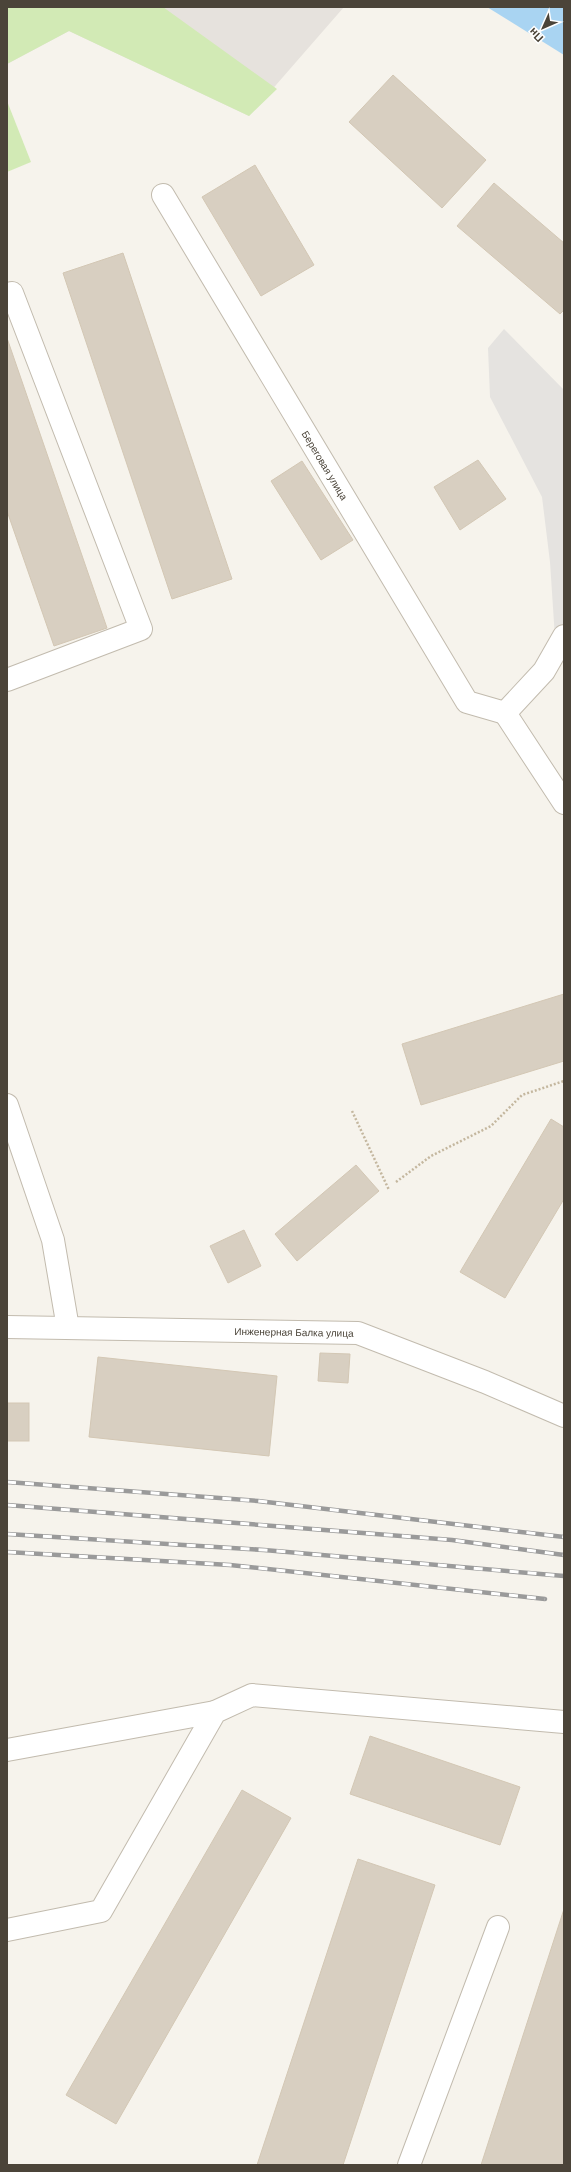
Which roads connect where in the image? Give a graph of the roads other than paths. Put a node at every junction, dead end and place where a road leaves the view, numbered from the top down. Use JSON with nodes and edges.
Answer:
{"nodes":[{"id":1,"x":163,"y":195,"type":"dead end"},
{"id":2,"x":7,"y":294,"type":"edge"},
{"id":3,"x":564,"y":636,"type":"edge"},
{"id":4,"x":7,"y":680,"type":"edge"},
{"id":5,"x":505,"y":713,"type":"junction"},
{"id":6,"x":564,"y":803,"type":"edge"},
{"id":7,"x":7,"y":1105,"type":"edge"},
{"id":8,"x":7,"y":1327,"type":"edge"},
{"id":9,"x":68,"y":1328,"type":"junction"},
{"id":10,"x":564,"y":1416,"type":"edge"},
{"id":11,"x":215,"y":1712,"type":"junction"},
{"id":12,"x":564,"y":1722,"type":"edge"},
{"id":13,"x":7,"y":1750,"type":"edge"},
{"id":14,"x":498,"y":1927,"type":"dead end"},
{"id":15,"x":7,"y":1930,"type":"edge"},
{"id":16,"x":409,"y":2165,"type":"edge"}],
"edges":[{"from":1,"to":5,"type":"street","name":"Береговая улица"},
{"from":2,"to":4,"type":"street"},
{"from":3,"to":5,"type":"street"},
{"from":5,"to":6,"type":"street"},
{"from":7,"to":9,"type":"street"},
{"from":8,"to":9,"type":"street","name":"Инженерная Балка улица"},
{"from":9,"to":10,"type":"street","name":"Инженерная Балка улица"},
{"from":11,"to":12,"type":"street"},
{"from":11,"to":13,"type":"street"},
{"from":11,"to":15,"type":"street"},
{"from":14,"to":16,"type":"street"}]}
